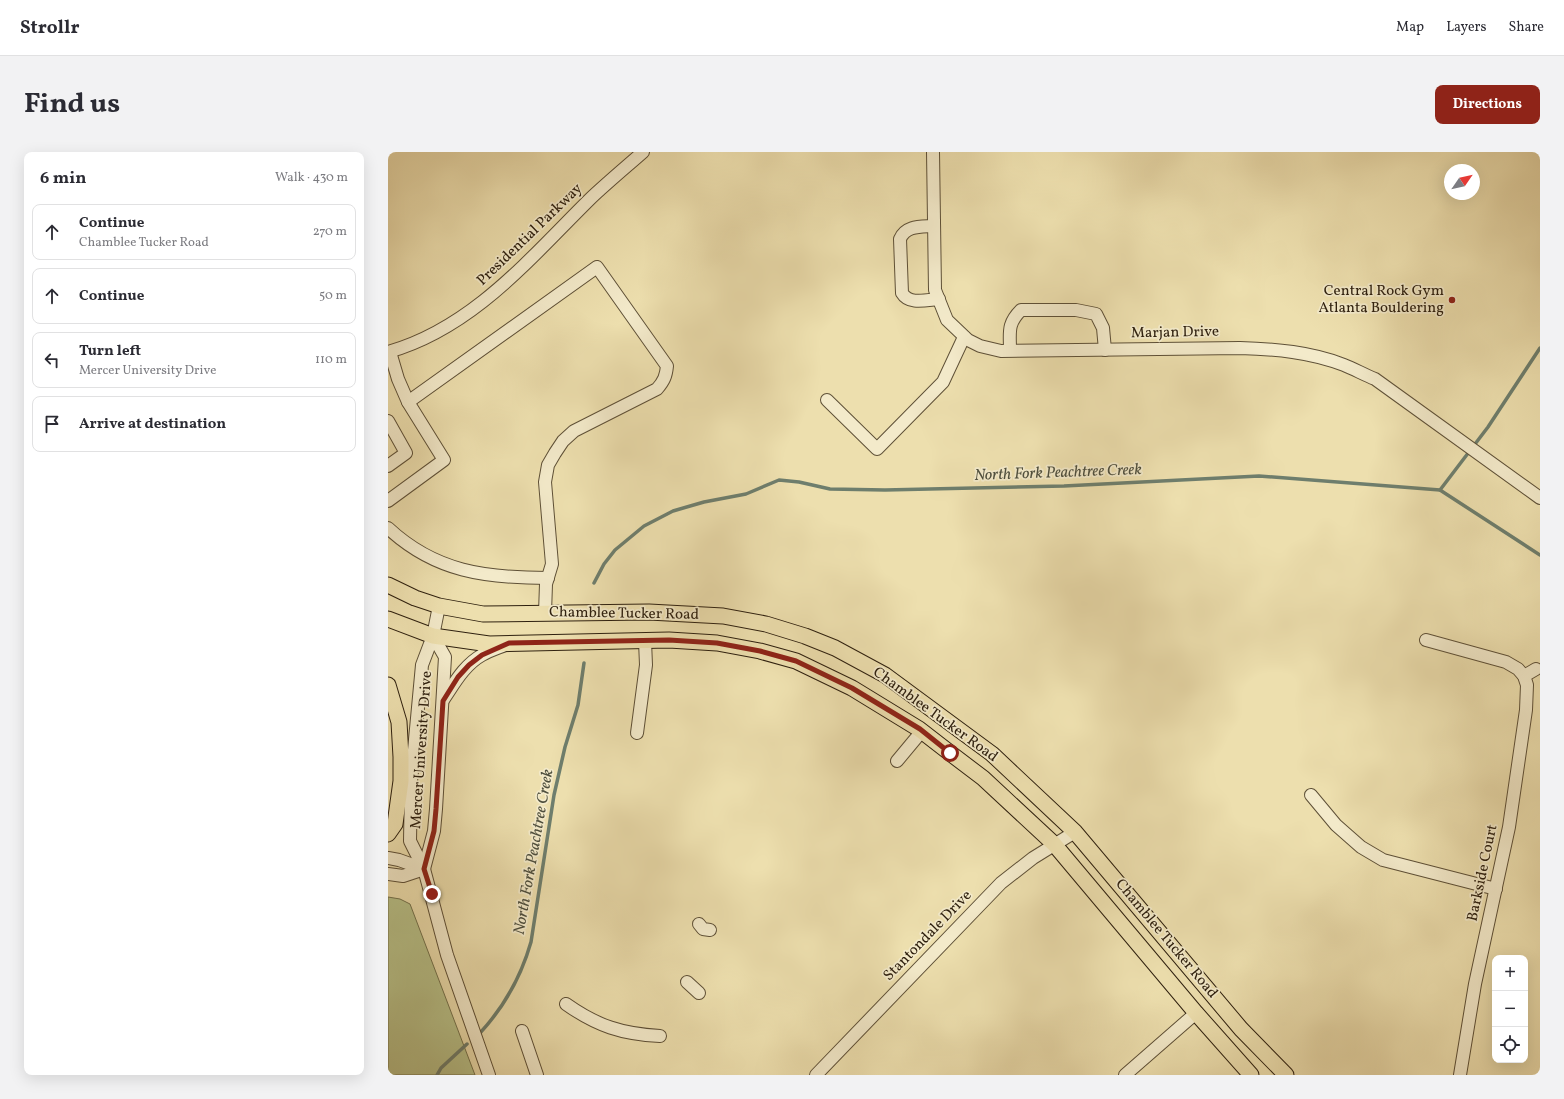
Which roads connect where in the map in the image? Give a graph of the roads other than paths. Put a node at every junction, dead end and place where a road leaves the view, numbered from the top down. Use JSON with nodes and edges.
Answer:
{"nodes":[{"id":1,"x":643,"y":152,"type":"edge"},
{"id":2,"x":933,"y":152,"type":"edge"},
{"id":3,"x":934,"y":226,"type":"junction"},
{"id":4,"x":939,"y":299,"type":"junction"},
{"id":5,"x":964,"y":337,"type":"junction"},
{"id":6,"x":1010,"y":350,"type":"junction"},
{"id":7,"x":1105,"y":350,"type":"junction"},
{"id":8,"x":389,"y":352,"type":"edge"},
{"id":9,"x":393,"y":381,"type":"edge"},
{"id":10,"x":827,"y":400,"type":"dead end"},
{"id":11,"x":408,"y":402,"type":"junction"},
{"id":12,"x":388,"y":421,"type":"edge"},
{"id":13,"x":388,"y":466,"type":"edge"},
{"id":14,"x":1540,"y":498,"type":"edge"},
{"id":15,"x":388,"y":501,"type":"edge"},
{"id":16,"x":388,"y":528,"type":"edge"},
{"id":17,"x":548,"y":578,"type":"junction"},
{"id":18,"x":388,"y":585,"type":"edge"},
{"id":19,"x":439,"y":606,"type":"junction"},
{"id":20,"x":545,"y":613,"type":"junction"},
{"id":21,"x":388,"y":619,"type":"edge"},
{"id":22,"x":433,"y":636,"type":"junction"},
{"id":23,"x":1426,"y":640,"type":"dead end"},
{"id":24,"x":645,"y":641,"type":"junction"},
{"id":25,"x":509,"y":643,"type":"junction"},
{"id":26,"x":1536,"y":670,"type":"dead end"},
{"id":27,"x":1524,"y":676,"type":"junction"},
{"id":28,"x":388,"y":684,"type":"edge"},
{"id":29,"x":443,"y":701,"type":"junction"},
{"id":30,"x":922,"y":731,"type":"junction"},
{"id":31,"x":637,"y":732,"type":"dead end"},
{"id":32,"x":897,"y":761,"type":"dead end"},
{"id":33,"x":1311,"y":795,"type":"dead end"},
{"id":34,"x":1075,"y":832,"type":"junction"},
{"id":35,"x":388,"y":834,"type":"edge"},
{"id":36,"x":1054,"y":844,"type":"junction"},
{"id":37,"x":388,"y":858,"type":"edge"},
{"id":38,"x":424,"y":869,"type":"junction"},
{"id":39,"x":388,"y":874,"type":"edge"},
{"id":40,"x":1496,"y":889,"type":"junction"},
{"id":41,"x":688,"y":982,"type":"dead end"},
{"id":42,"x":699,"y":993,"type":"dead end"},
{"id":43,"x":566,"y":1004,"type":"dead end"},
{"id":44,"x":1196,"y":1013,"type":"junction"},
{"id":45,"x":522,"y":1031,"type":"dead end"},
{"id":46,"x":660,"y":1036,"type":"dead end"},
{"id":47,"x":490,"y":1074,"type":"edge"},
{"id":48,"x":537,"y":1075,"type":"edge"},
{"id":49,"x":816,"y":1075,"type":"edge"},
{"id":50,"x":1125,"y":1075,"type":"edge"},
{"id":51,"x":1251,"y":1075,"type":"edge"},
{"id":52,"x":1286,"y":1075,"type":"edge"},
{"id":53,"x":1460,"y":1075,"type":"edge"}],
"edges":[{"from":1,"to":8,"type":"street","name":"Presidential Parkway"},
{"from":2,"to":3,"type":"street","name":"Marjan Drive"},
{"from":3,"to":4,"type":"street","name":"Marjan Drive"},
{"from":3,"to":4,"type":"street"},
{"from":4,"to":5,"type":"street","name":"Marjan Drive"},
{"from":5,"to":6,"type":"street","name":"Marjan Drive"},
{"from":5,"to":10,"type":"street"},
{"from":6,"to":7,"type":"street","name":"Marjan Drive"},
{"from":6,"to":7,"type":"street"},
{"from":7,"to":14,"type":"street","name":"Marjan Drive"},
{"from":8,"to":9,"type":"street"},
{"from":9,"to":11,"type":"street"},
{"from":11,"to":15,"type":"street"},
{"from":11,"to":17,"type":"street"},
{"from":12,"to":13,"type":"street"},
{"from":16,"to":17,"type":"street"},
{"from":17,"to":20,"type":"street"},
{"from":18,"to":19,"type":"main road","name":"Chamblee Tucker Road"},
{"from":19,"to":20,"type":"main road","name":"Chamblee Tucker Road"},
{"from":19,"to":22,"type":"street","name":"Mercer University Drive"},
{"from":20,"to":34,"type":"main road","name":"Chamblee Tucker Road"},
{"from":21,"to":22,"type":"main road","name":"Chamblee Tucker Road"},
{"from":22,"to":25,"type":"main road","name":"Chamblee Tucker Road"},
{"from":22,"to":29,"type":"street","name":"Mercer University Drive"},
{"from":22,"to":38,"type":"street","name":"Mercer University Drive"},
{"from":23,"to":27,"type":"street"},
{"from":24,"to":25,"type":"main road","name":"Chamblee Tucker Road"},
{"from":24,"to":30,"type":"main road","name":"Chamblee Tucker Road"},
{"from":24,"to":31,"type":"street"},
{"from":25,"to":29,"type":"street"},
{"from":26,"to":27,"type":"street"},
{"from":27,"to":40,"type":"street","name":"Barkside Court"},
{"from":28,"to":35,"type":"main road"},
{"from":29,"to":38,"type":"street","name":"Mercer University Drive"},
{"from":30,"to":32,"type":"street"},
{"from":30,"to":36,"type":"main road","name":"Chamblee Tucker Road"},
{"from":33,"to":40,"type":"street"},
{"from":34,"to":36,"type":"street","name":"Stantondale Drive"},
{"from":34,"to":52,"type":"main road","name":"Chamblee Tucker Road"},
{"from":36,"to":44,"type":"main road","name":"Chamblee Tucker Road"},
{"from":36,"to":49,"type":"street","name":"Stantondale Drive"},
{"from":37,"to":38,"type":"street"},
{"from":38,"to":39,"type":"street"},
{"from":38,"to":47,"type":"street","name":"Mercer University Drive"},
{"from":40,"to":53,"type":"street","name":"Barkside Court"},
{"from":41,"to":42,"type":"street"},
{"from":43,"to":46,"type":"street"},
{"from":44,"to":50,"type":"street"},
{"from":44,"to":51,"type":"main road","name":"Chamblee Tucker Road"},
{"from":45,"to":48,"type":"street"}]}
